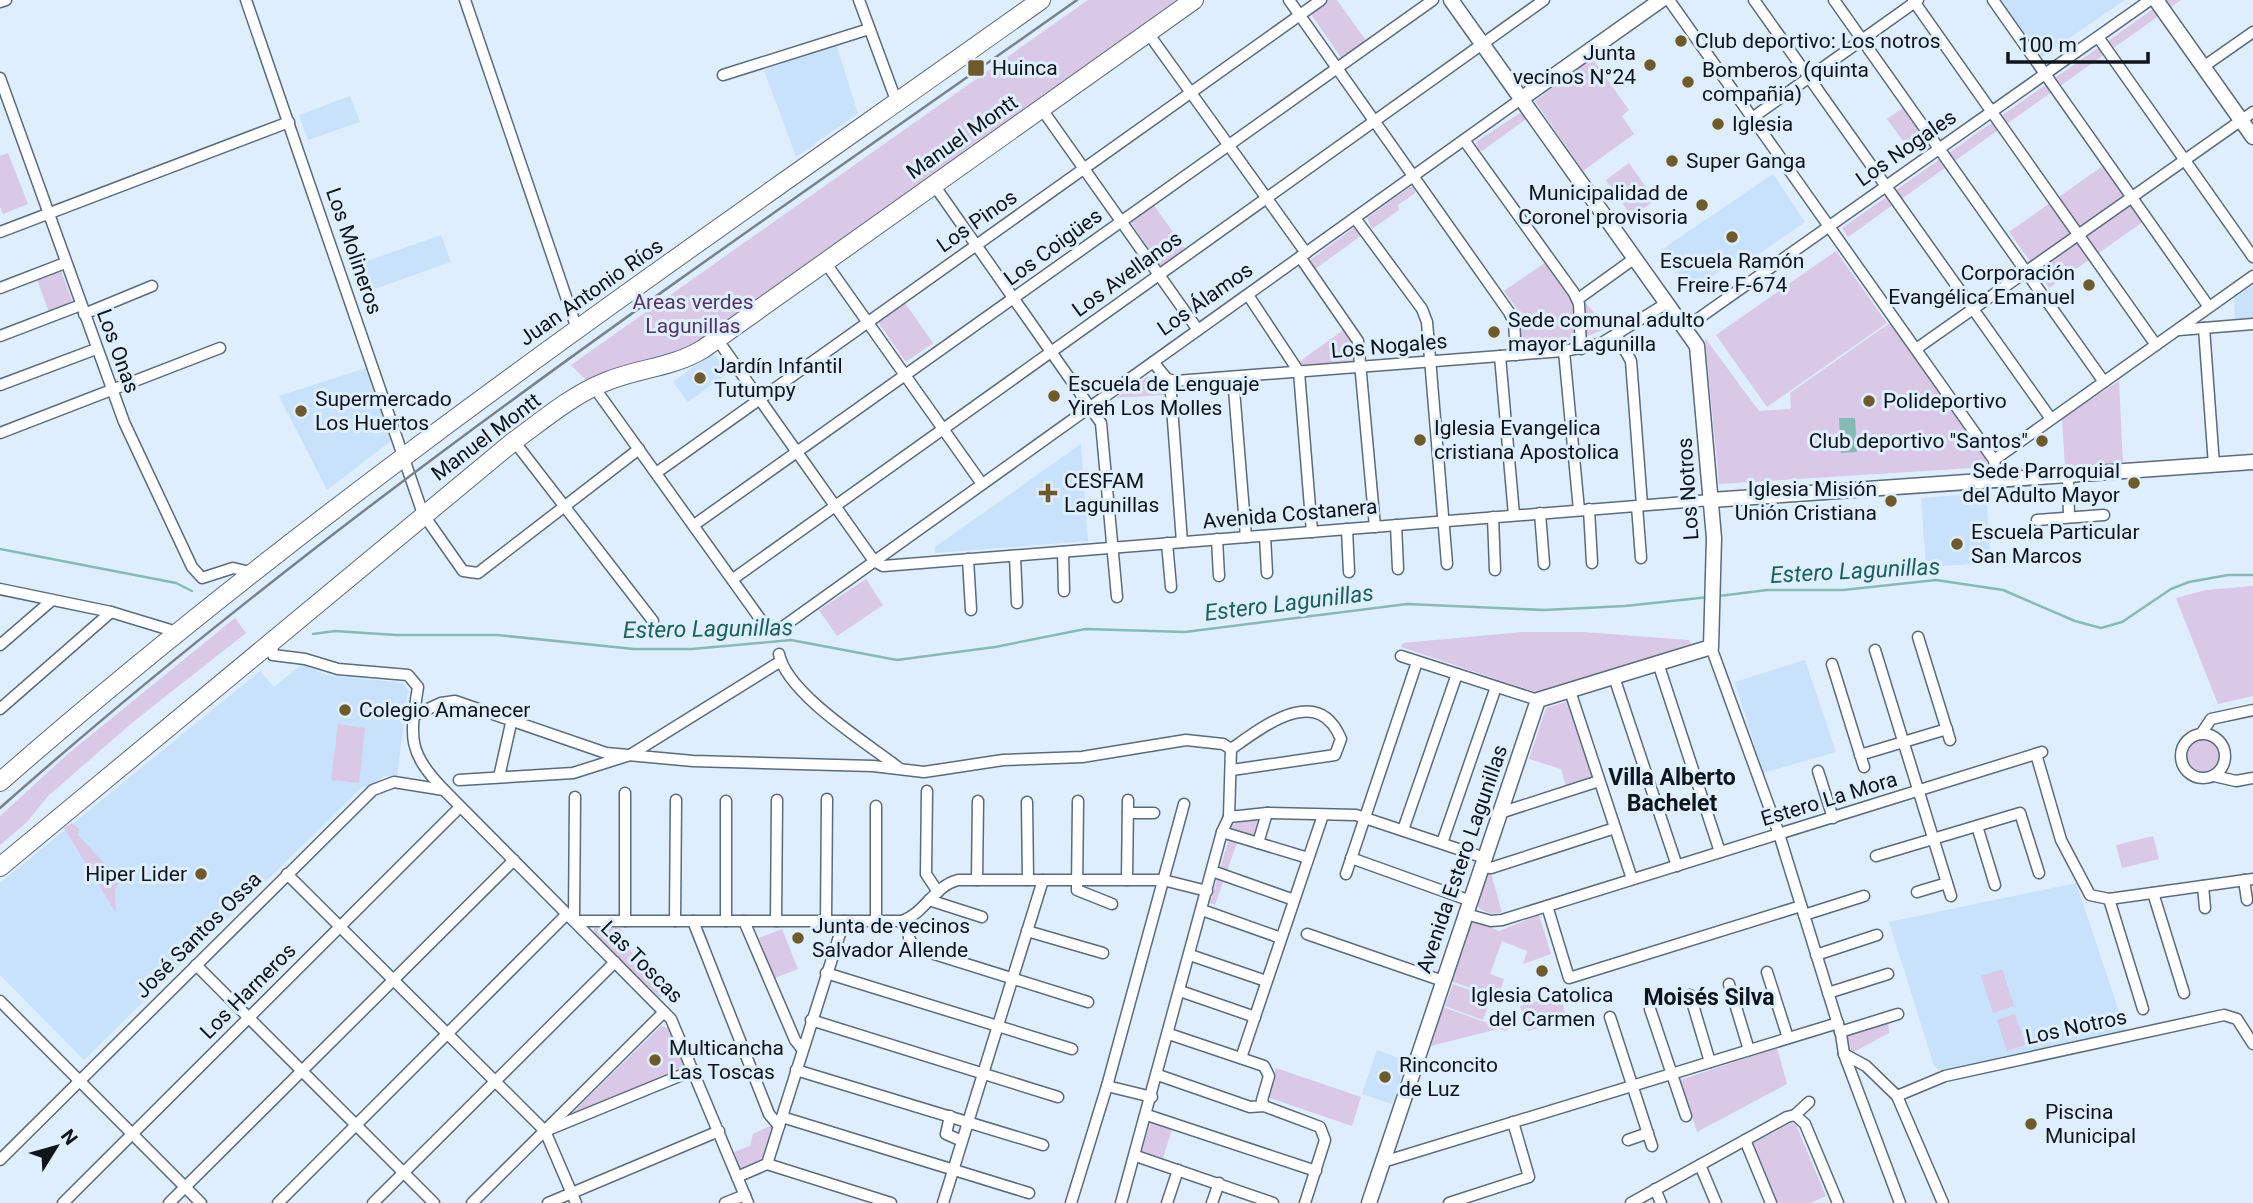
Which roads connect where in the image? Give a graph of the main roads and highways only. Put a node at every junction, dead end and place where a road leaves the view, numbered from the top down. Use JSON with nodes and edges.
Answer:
{"nodes":[{"id":1,"x":1041,"y":0,"type":"edge"},
{"id":2,"x":1194,"y":0,"type":"edge"},
{"id":3,"x":0,"y":782,"type":"edge"},
{"id":4,"x":0,"y":867,"type":"edge"}],
"edges":[{"from":1,"to":3,"type":"main road","name":"Juan Antonio Ríos"},
{"from":2,"to":4,"type":"main road","name":"Manuel Montt"}]}
